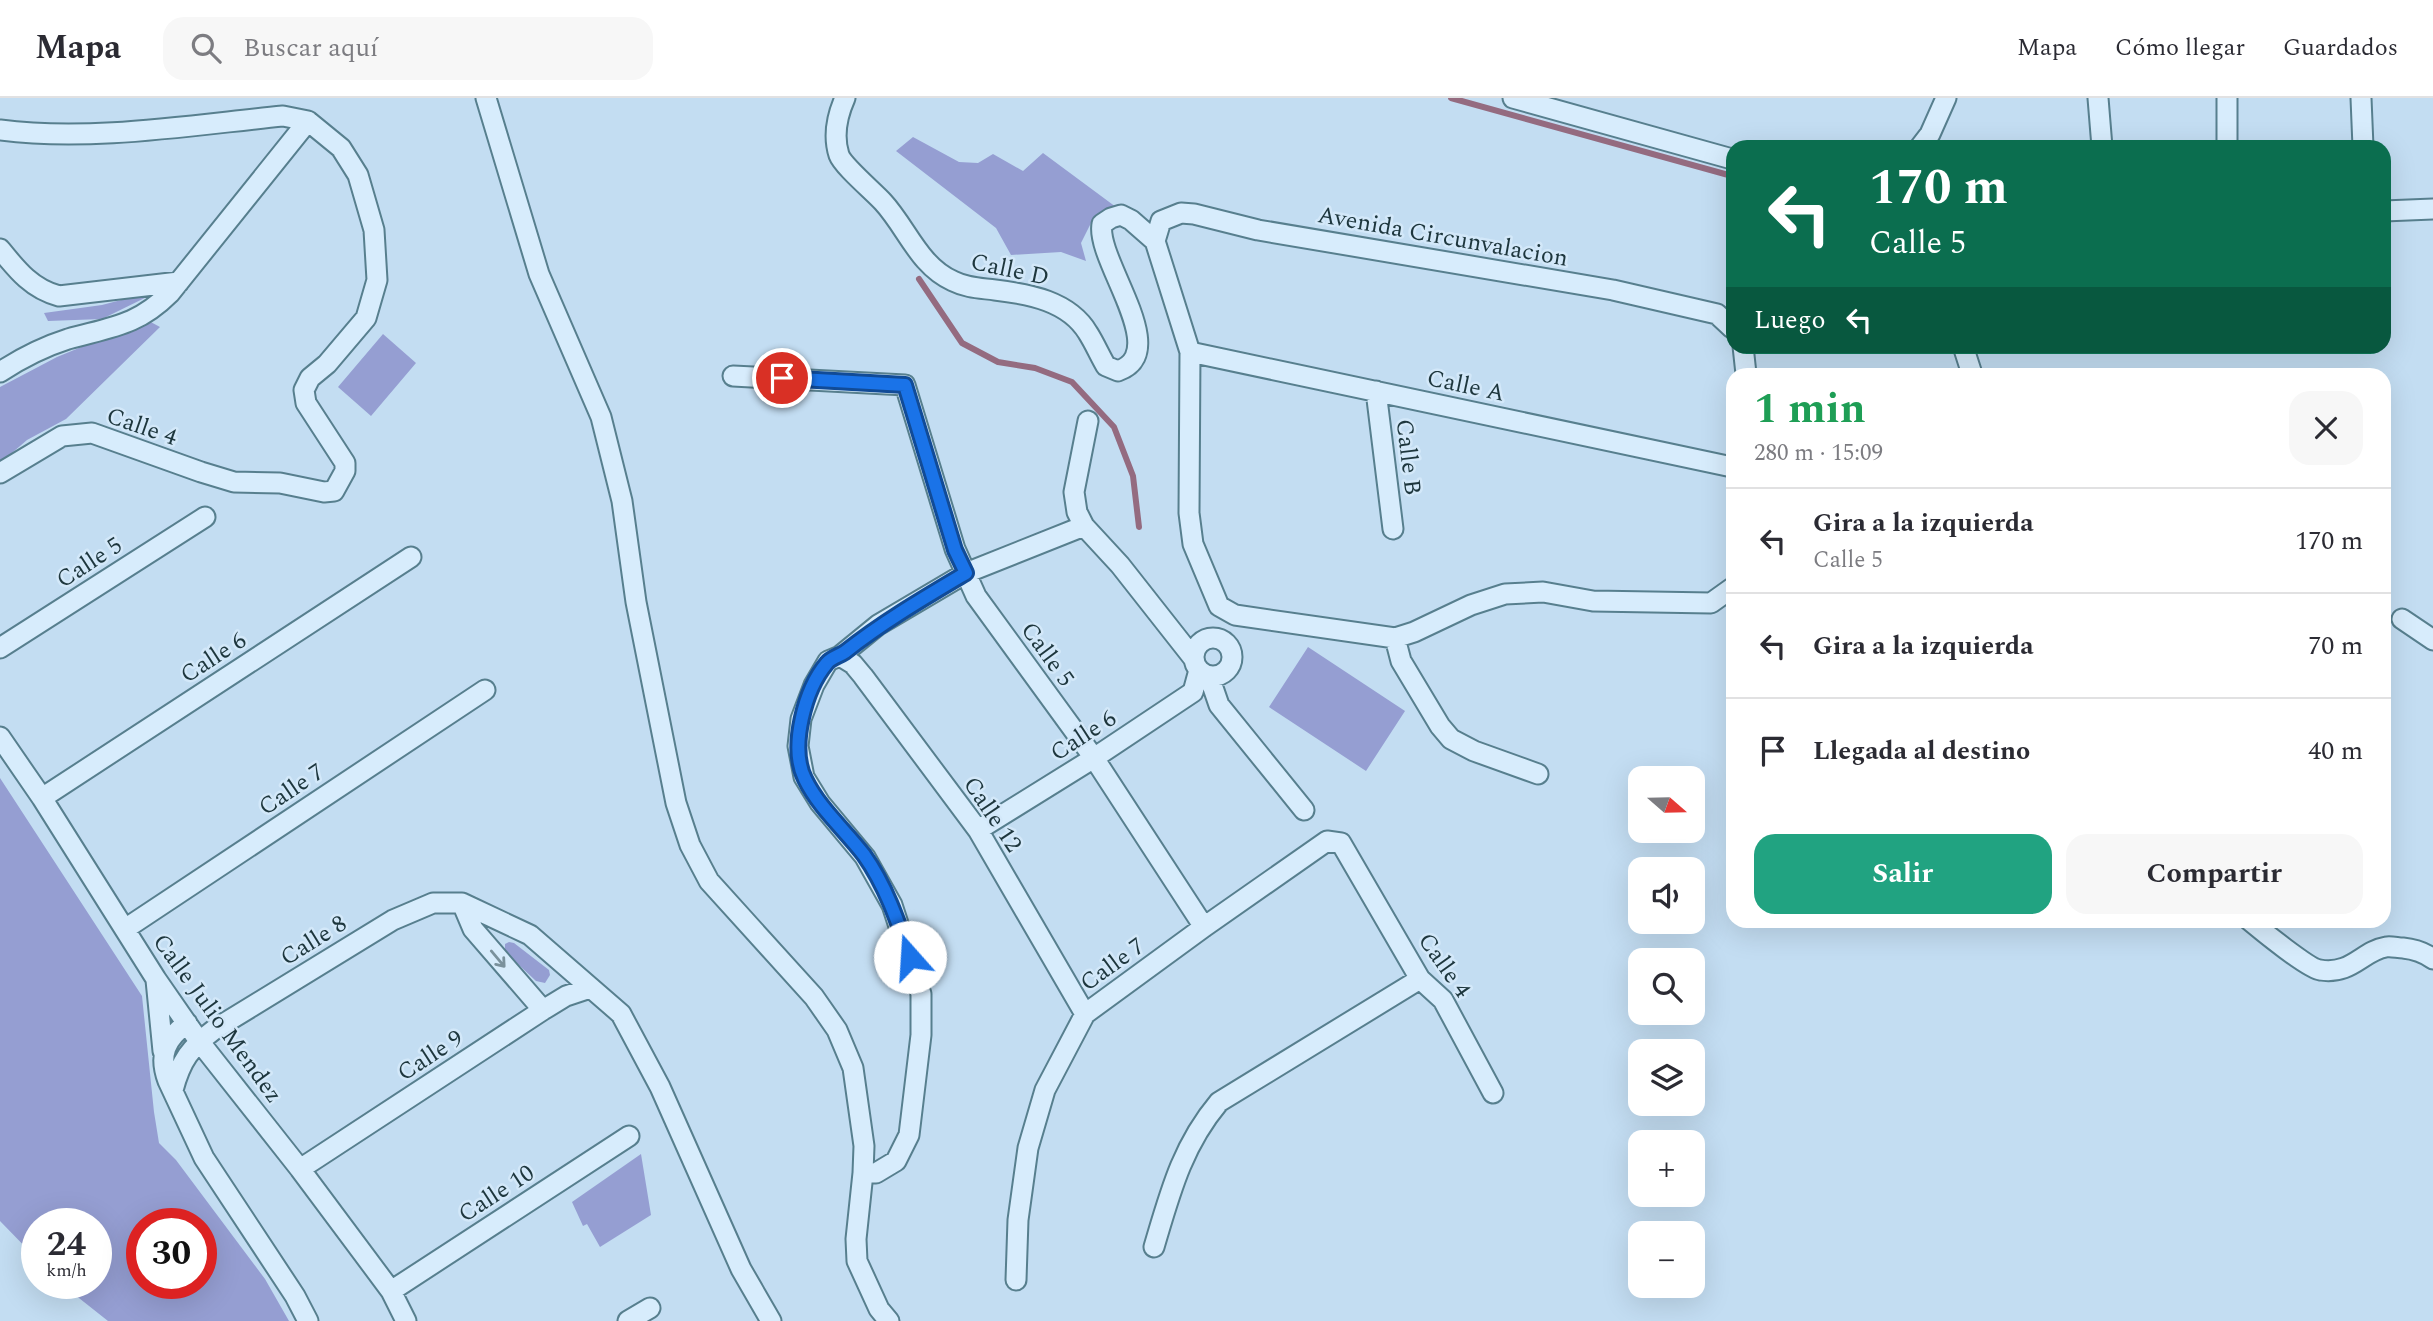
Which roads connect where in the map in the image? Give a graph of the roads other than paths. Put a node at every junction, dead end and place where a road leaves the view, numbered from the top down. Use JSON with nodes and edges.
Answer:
{"nodes":[{"id":1,"x":486,"y":98,"type":"edge"},
{"id":2,"x":845,"y":98,"type":"edge"},
{"id":3,"x":1513,"y":98,"type":"edge"},
{"id":4,"x":1947,"y":98,"type":"edge"},
{"id":5,"x":2098,"y":98,"type":"edge"},
{"id":6,"x":2117,"y":98,"type":"edge"},
{"id":7,"x":2227,"y":98,"type":"edge"},
{"id":8,"x":2361,"y":98,"type":"edge"},
{"id":9,"x":308,"y":121,"type":"junction"},
{"id":10,"x":0,"y":130,"type":"edge"},
{"id":11,"x":1925,"y":140,"type":"edge"},
{"id":12,"x":2101,"y":140,"type":"edge"},
{"id":13,"x":2227,"y":140,"type":"edge"},
{"id":14,"x":2363,"y":140,"type":"edge"},
{"id":15,"x":1726,"y":157,"type":"edge"},
{"id":16,"x":2433,"y":209,"type":"edge"},
{"id":17,"x":2391,"y":211,"type":"edge"},
{"id":18,"x":1155,"y":242,"type":"junction"},
{"id":19,"x":0,"y":249,"type":"edge"},
{"id":20,"x":179,"y":282,"type":"junction"},
{"id":21,"x":1726,"y":322,"type":"edge"},
{"id":22,"x":1190,"y":352,"type":"junction"},
{"id":23,"x":0,"y":372,"type":"edge"},
{"id":24,"x":733,"y":376,"type":"dead end"},
{"id":25,"x":1376,"y":391,"type":"junction"},
{"id":26,"x":1088,"y":421,"type":"dead end"},
{"id":27,"x":1726,"y":466,"type":"edge"},
{"id":28,"x":0,"y":473,"type":"edge"},
{"id":29,"x":205,"y":517,"type":"dead end"},
{"id":30,"x":1084,"y":527,"type":"junction"},
{"id":31,"x":1393,"y":529,"type":"dead end"},
{"id":32,"x":411,"y":557,"type":"dead end"},
{"id":33,"x":966,"y":573,"type":"junction"},
{"id":34,"x":1726,"y":592,"type":"edge"},
{"id":35,"x":1235,"y":615,"type":"junction"},
{"id":36,"x":2402,"y":619,"type":"dead end"},
{"id":37,"x":1395,"y":638,"type":"junction"},
{"id":38,"x":2433,"y":640,"type":"edge"},
{"id":39,"x":1223,"y":641,"type":"junction"},
{"id":40,"x":0,"y":648,"type":"edge"},
{"id":41,"x":840,"y":656,"type":"junction"},
{"id":42,"x":1201,"y":668,"type":"junction"},
{"id":43,"x":485,"y":690,"type":"dead end"},
{"id":44,"x":0,"y":737,"type":"edge"},
{"id":45,"x":1094,"y":758,"type":"junction"},
{"id":46,"x":1538,"y":774,"type":"dead end"},
{"id":47,"x":42,"y":798,"type":"junction"},
{"id":48,"x":1304,"y":810,"type":"dead end"},
{"id":49,"x":978,"y":830,"type":"junction"},
{"id":50,"x":1328,"y":841,"type":"joint"},
{"id":51,"x":462,"y":903,"type":"junction"},
{"id":52,"x":1204,"y":927,"type":"junction"},
{"id":53,"x":2259,"y":928,"type":"edge"},
{"id":54,"x":125,"y":929,"type":"junction"},
{"id":55,"x":2433,"y":959,"type":"edge"},
{"id":56,"x":156,"y":979,"type":"junction"},
{"id":57,"x":1420,"y":979,"type":"junction"},
{"id":58,"x":590,"y":988,"type":"junction"},
{"id":59,"x":543,"y":1010,"type":"junction"},
{"id":60,"x":1085,"y":1014,"type":"junction"},
{"id":61,"x":187,"y":1023,"type":"junction"},
{"id":62,"x":199,"y":1041,"type":"junction"},
{"id":63,"x":163,"y":1051,"type":"junction"},
{"id":64,"x":173,"y":1090,"type":"junction"},
{"id":65,"x":1493,"y":1093,"type":"dead end"},
{"id":66,"x":629,"y":1136,"type":"dead end"},
{"id":67,"x":300,"y":1169,"type":"junction"},
{"id":68,"x":863,"y":1173,"type":"junction"},
{"id":69,"x":1154,"y":1247,"type":"dead end"},
{"id":70,"x":1016,"y":1280,"type":"dead end"},
{"id":71,"x":391,"y":1291,"type":"junction"},
{"id":72,"x":650,"y":1308,"type":"dead end"},
{"id":73,"x":308,"y":1321,"type":"edge"},
{"id":74,"x":406,"y":1321,"type":"edge"},
{"id":75,"x":628,"y":1321,"type":"edge"},
{"id":76,"x":771,"y":1321,"type":"edge"},
{"id":77,"x":890,"y":1321,"type":"edge"}],
"edges":[{"from":1,"to":68,"type":"street"},
{"from":2,"to":18,"type":"street","name":"Calle D"},
{"from":3,"to":15,"type":"street"},
{"from":4,"to":11,"type":"street"},
{"from":5,"to":6,"type":"street"},
{"from":5,"to":12,"type":"street"},
{"from":7,"to":13,"type":"street"},
{"from":8,"to":14,"type":"street"},
{"from":9,"to":10,"type":"street"},
{"from":9,"to":20,"type":"street"},
{"from":9,"to":28,"type":"street","name":"Calle 4"},
{"from":16,"to":17,"type":"street"},
{"from":18,"to":21,"type":"street","name":"Avenida Circunvalacion"},
{"from":18,"to":22,"type":"street"},
{"from":19,"to":20,"type":"street"},
{"from":20,"to":23,"type":"street"},
{"from":22,"to":25,"type":"street","name":"Calle A"},
{"from":22,"to":35,"type":"street"},
{"from":24,"to":33,"type":"street","name":"Calle 5"},
{"from":25,"to":27,"type":"street","name":"Calle A"},
{"from":25,"to":31,"type":"street","name":"Calle B"},
{"from":26,"to":30,"type":"street"},
{"from":29,"to":40,"type":"street","name":"Calle 5"},
{"from":30,"to":33,"type":"street"},
{"from":30,"to":42,"type":"street"},
{"from":32,"to":47,"type":"street","name":"Calle 6"},
{"from":33,"to":41,"type":"street"},
{"from":33,"to":45,"type":"street","name":"Calle 5"},
{"from":34,"to":37,"type":"street"},
{"from":35,"to":37,"type":"street"},
{"from":35,"to":39,"type":"street"},
{"from":36,"to":38,"type":"street"},
{"from":37,"to":46,"type":"street"},
{"from":39,"to":42,"type":"street"},
{"from":39,"to":42,"type":"street"},
{"from":41,"to":49,"type":"street","name":"Calle 12"},
{"from":41,"to":68,"type":"street"},
{"from":42,"to":45,"type":"street","name":"Calle 6"},
{"from":42,"to":48,"type":"street"},
{"from":43,"to":54,"type":"street","name":"Calle 7"},
{"from":44,"to":47,"type":"street","name":"Calle Julio Mendez"},
{"from":45,"to":49,"type":"street","name":"Calle 6"},
{"from":45,"to":52,"type":"street","name":"Calle 5"},
{"from":47,"to":54,"type":"street","name":"Calle Julio Mendez"},
{"from":49,"to":60,"type":"street","name":"Calle 12"},
{"from":50,"to":52,"type":"street","name":"Calle 7"},
{"from":50,"to":57,"type":"street","name":"Calle 4"},
{"from":51,"to":58,"type":"street"},
{"from":51,"to":59,"type":"street","one_way":true},
{"from":51,"to":62,"type":"street","name":"Calle 8"},
{"from":52,"to":60,"type":"street","name":"Calle 7"},
{"from":53,"to":55,"type":"street"},
{"from":54,"to":56,"type":"street","name":"Calle Julio Mendez"},
{"from":56,"to":61,"type":"street","name":"Calle Julio Mendez"},
{"from":56,"to":63,"type":"street"},
{"from":57,"to":65,"type":"street","name":"Calle 4"},
{"from":57,"to":69,"type":"street"},
{"from":58,"to":59,"type":"street","name":"Calle 9"},
{"from":58,"to":76,"type":"street"},
{"from":59,"to":67,"type":"street","name":"Calle 9"},
{"from":60,"to":70,"type":"street","name":"Calle 7"},
{"from":61,"to":62,"type":"street","name":"Calle Julio Mendez"},
{"from":61,"to":63,"type":"street"},
{"from":62,"to":64,"type":"street"},
{"from":62,"to":67,"type":"street","name":"Calle Julio Mendez"},
{"from":63,"to":64,"type":"street"},
{"from":64,"to":73,"type":"street"},
{"from":66,"to":71,"type":"street","name":"Calle 10"},
{"from":67,"to":71,"type":"street","name":"Calle Julio Mendez"},
{"from":68,"to":77,"type":"street"},
{"from":71,"to":74,"type":"street","name":"Calle Julio Mendez"},
{"from":72,"to":75,"type":"street"}]}
